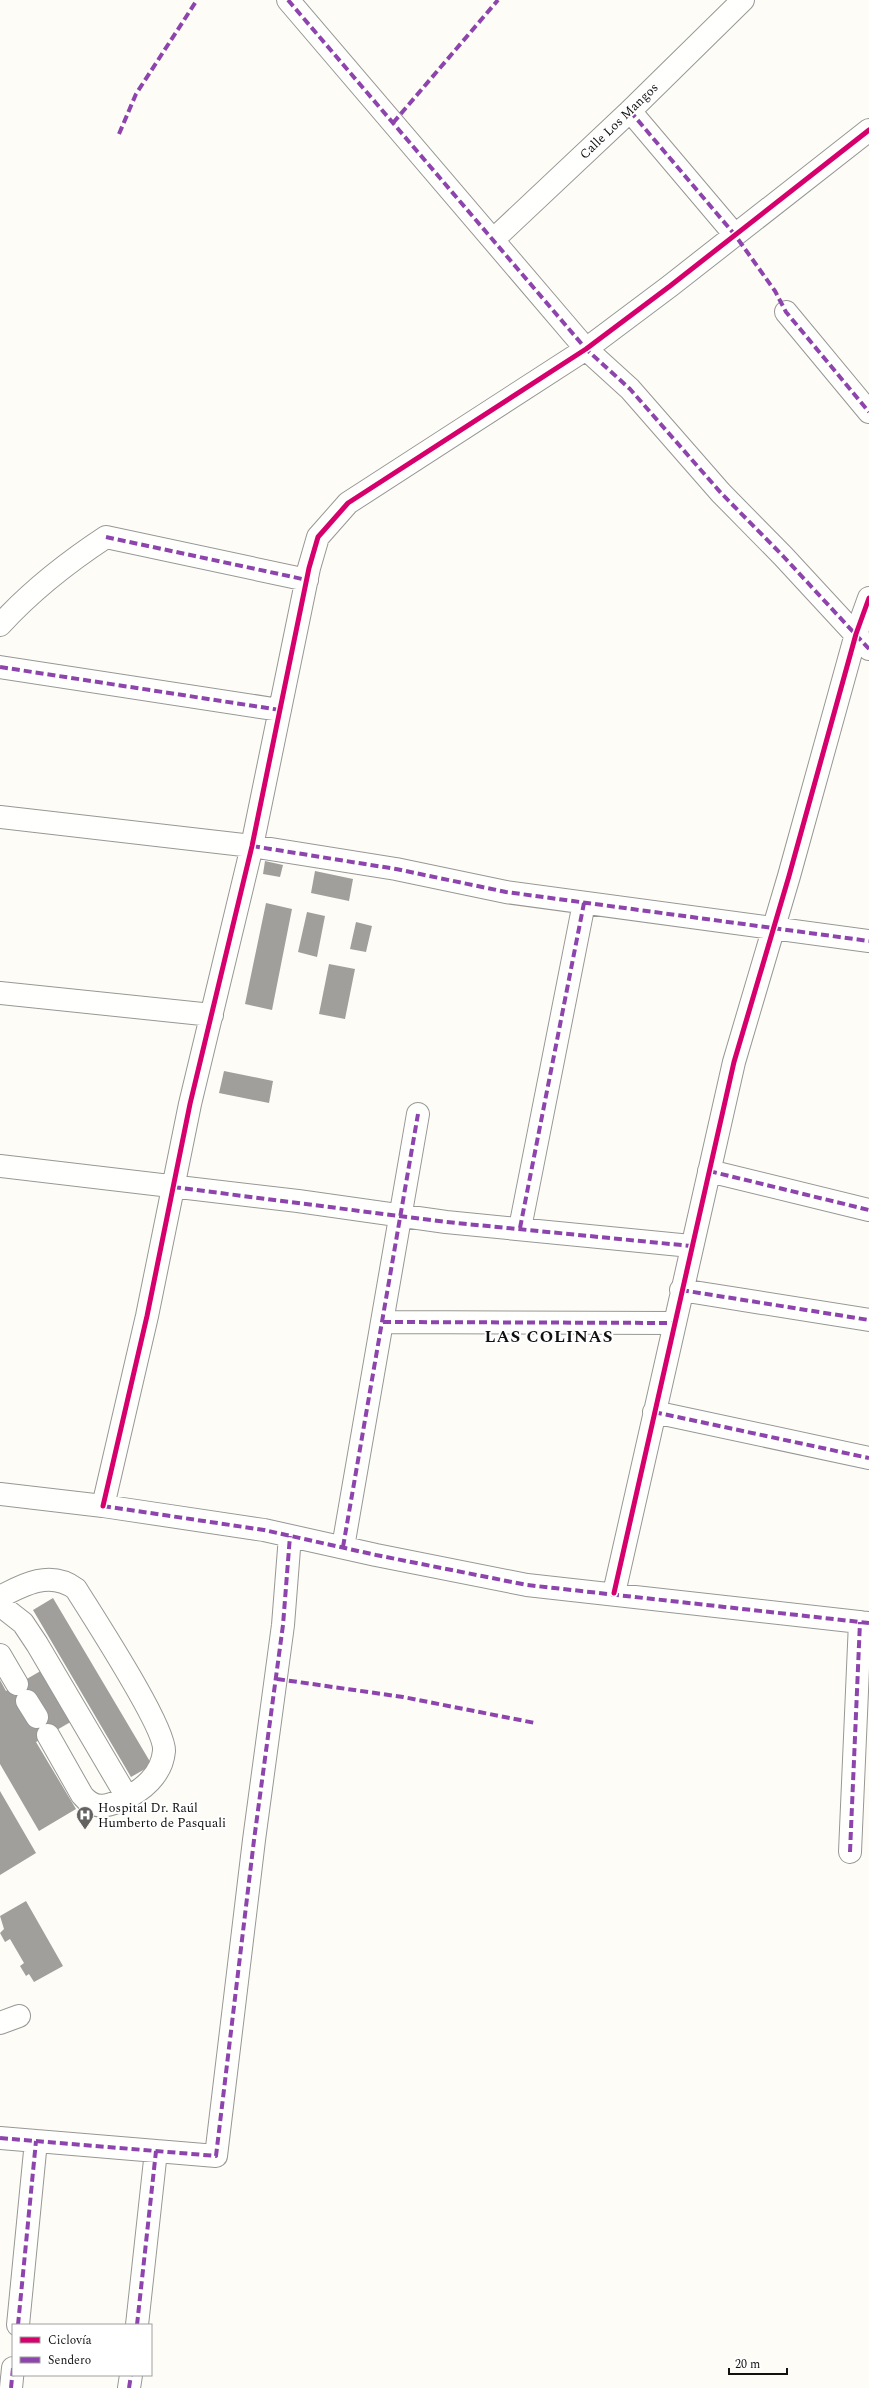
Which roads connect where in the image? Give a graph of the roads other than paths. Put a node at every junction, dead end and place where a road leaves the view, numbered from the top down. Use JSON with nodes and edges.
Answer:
{"nodes":[{"id":1,"x":288,"y":0,"type":"edge"},
{"id":2,"x":743,"y":0,"type":"edge"},
{"id":3,"x":630,"y":111,"type":"junction"},
{"id":4,"x":869,"y":130,"type":"edge"},
{"id":5,"x":735,"y":235,"type":"junction"},
{"id":6,"x":493,"y":240,"type":"junction"},
{"id":7,"x":786,"y":312,"type":"dead end"},
{"id":8,"x":586,"y":349,"type":"junction"},
{"id":9,"x":869,"y":412,"type":"edge"},
{"id":10,"x":307,"y":580,"type":"junction"},
{"id":11,"x":869,"y":598,"type":"edge"},
{"id":12,"x":0,"y":625,"type":"edge"},
{"id":13,"x":862,"y":641,"type":"edge"},
{"id":14,"x":0,"y":667,"type":"edge"},
{"id":15,"x":280,"y":710,"type":"junction"},
{"id":16,"x":0,"y":818,"type":"edge"},
{"id":17,"x":252,"y":846,"type":"junction"},
{"id":18,"x":584,"y":903,"type":"junction"},
{"id":19,"x":774,"y":930,"type":"junction"},
{"id":20,"x":869,"y":942,"type":"edge"},
{"id":21,"x":0,"y":992,"type":"edge"},
{"id":22,"x":212,"y":1015,"type":"junction"},
{"id":23,"x":418,"y":1114,"type":"dead end"},
{"id":24,"x":709,"y":1171,"type":"junction"},
{"id":25,"x":1,"y":1172,"type":"edge"},
{"id":26,"x":173,"y":1187,"type":"junction"},
{"id":27,"x":869,"y":1210,"type":"edge"},
{"id":28,"x":402,"y":1216,"type":"junction"},
{"id":29,"x":520,"y":1228,"type":"junction"},
{"id":30,"x":691,"y":1246,"type":"junction"},
{"id":31,"x":681,"y":1290,"type":"junction"},
{"id":32,"x":869,"y":1320,"type":"edge"},
{"id":33,"x":383,"y":1322,"type":"junction"},
{"id":34,"x":674,"y":1323,"type":"junction"},
{"id":35,"x":654,"y":1412,"type":"junction"},
{"id":36,"x":869,"y":1458,"type":"edge"},
{"id":37,"x":0,"y":1494,"type":"edge"},
{"id":38,"x":103,"y":1506,"type":"junction"},
{"id":39,"x":290,"y":1536,"type":"junction"},
{"id":40,"x":343,"y":1547,"type":"junction"},
{"id":41,"x":614,"y":1593,"type":"junction"},
{"id":42,"x":0,"y":1597,"type":"edge"},
{"id":43,"x":0,"y":1605,"type":"edge"},
{"id":44,"x":865,"y":1622,"type":"edge"},
{"id":45,"x":0,"y":1655,"type":"edge"},
{"id":46,"x":27,"y":1701,"type":"dead end"},
{"id":47,"x":48,"y":1735,"type":"dead end"},
{"id":48,"x":127,"y":1797,"type":"junction"},
{"id":49,"x":850,"y":1852,"type":"dead end"},
{"id":50,"x":0,"y":2138,"type":"edge"},
{"id":51,"x":36,"y":2141,"type":"junction"},
{"id":52,"x":156,"y":2151,"type":"junction"},
{"id":53,"x":18,"y":2324,"type":"edge"},
{"id":54,"x":137,"y":2324,"type":"edge"},
{"id":55,"x":12,"y":2376,"type":"edge"},
{"id":56,"x":131,"y":2376,"type":"edge"},
{"id":57,"x":11,"y":2388,"type":"edge"},
{"id":58,"x":129,"y":2388,"type":"edge"}],
"edges":[{"from":1,"to":6,"type":"street"},
{"from":2,"to":3,"type":"street","name":"Calle Los Mangos"},
{"from":3,"to":5,"type":"street"},
{"from":3,"to":6,"type":"street","name":"Calle Los Mangos"},
{"from":4,"to":5,"type":"street"},
{"from":5,"to":8,"type":"street"},
{"from":6,"to":8,"type":"street"},
{"from":7,"to":9,"type":"street"},
{"from":8,"to":10,"type":"street"},
{"from":8,"to":13,"type":"street"},
{"from":10,"to":12,"type":"street"},
{"from":10,"to":15,"type":"street"},
{"from":11,"to":13,"type":"street"},
{"from":13,"to":19,"type":"street"},
{"from":14,"to":15,"type":"street"},
{"from":15,"to":17,"type":"street"},
{"from":16,"to":17,"type":"street"},
{"from":17,"to":18,"type":"street"},
{"from":17,"to":22,"type":"street"},
{"from":18,"to":19,"type":"street"},
{"from":18,"to":29,"type":"street"},
{"from":19,"to":20,"type":"street"},
{"from":19,"to":24,"type":"street"},
{"from":21,"to":22,"type":"street"},
{"from":22,"to":26,"type":"street"},
{"from":23,"to":28,"type":"street"},
{"from":24,"to":27,"type":"street"},
{"from":24,"to":30,"type":"street"},
{"from":25,"to":26,"type":"street"},
{"from":26,"to":28,"type":"street"},
{"from":26,"to":38,"type":"street"},
{"from":28,"to":29,"type":"street"},
{"from":28,"to":33,"type":"street"},
{"from":29,"to":30,"type":"street"},
{"from":30,"to":31,"type":"street"},
{"from":31,"to":32,"type":"street"},
{"from":31,"to":34,"type":"street"},
{"from":33,"to":34,"type":"street"},
{"from":33,"to":40,"type":"street"},
{"from":34,"to":35,"type":"street"},
{"from":35,"to":36,"type":"street"},
{"from":35,"to":41,"type":"street"},
{"from":37,"to":38,"type":"street"},
{"from":38,"to":39,"type":"street"},
{"from":39,"to":40,"type":"street"},
{"from":39,"to":52,"type":"street"},
{"from":40,"to":41,"type":"street"},
{"from":41,"to":44,"type":"street"},
{"from":42,"to":48,"type":"street"},
{"from":43,"to":48,"type":"street"},
{"from":44,"to":49,"type":"street"},
{"from":45,"to":46,"type":"street"},
{"from":47,"to":48,"type":"street"},
{"from":50,"to":51,"type":"street"},
{"from":51,"to":52,"type":"street"},
{"from":51,"to":53,"type":"street"},
{"from":52,"to":54,"type":"street"},
{"from":55,"to":57,"type":"street"},
{"from":56,"to":58,"type":"street"}]}
